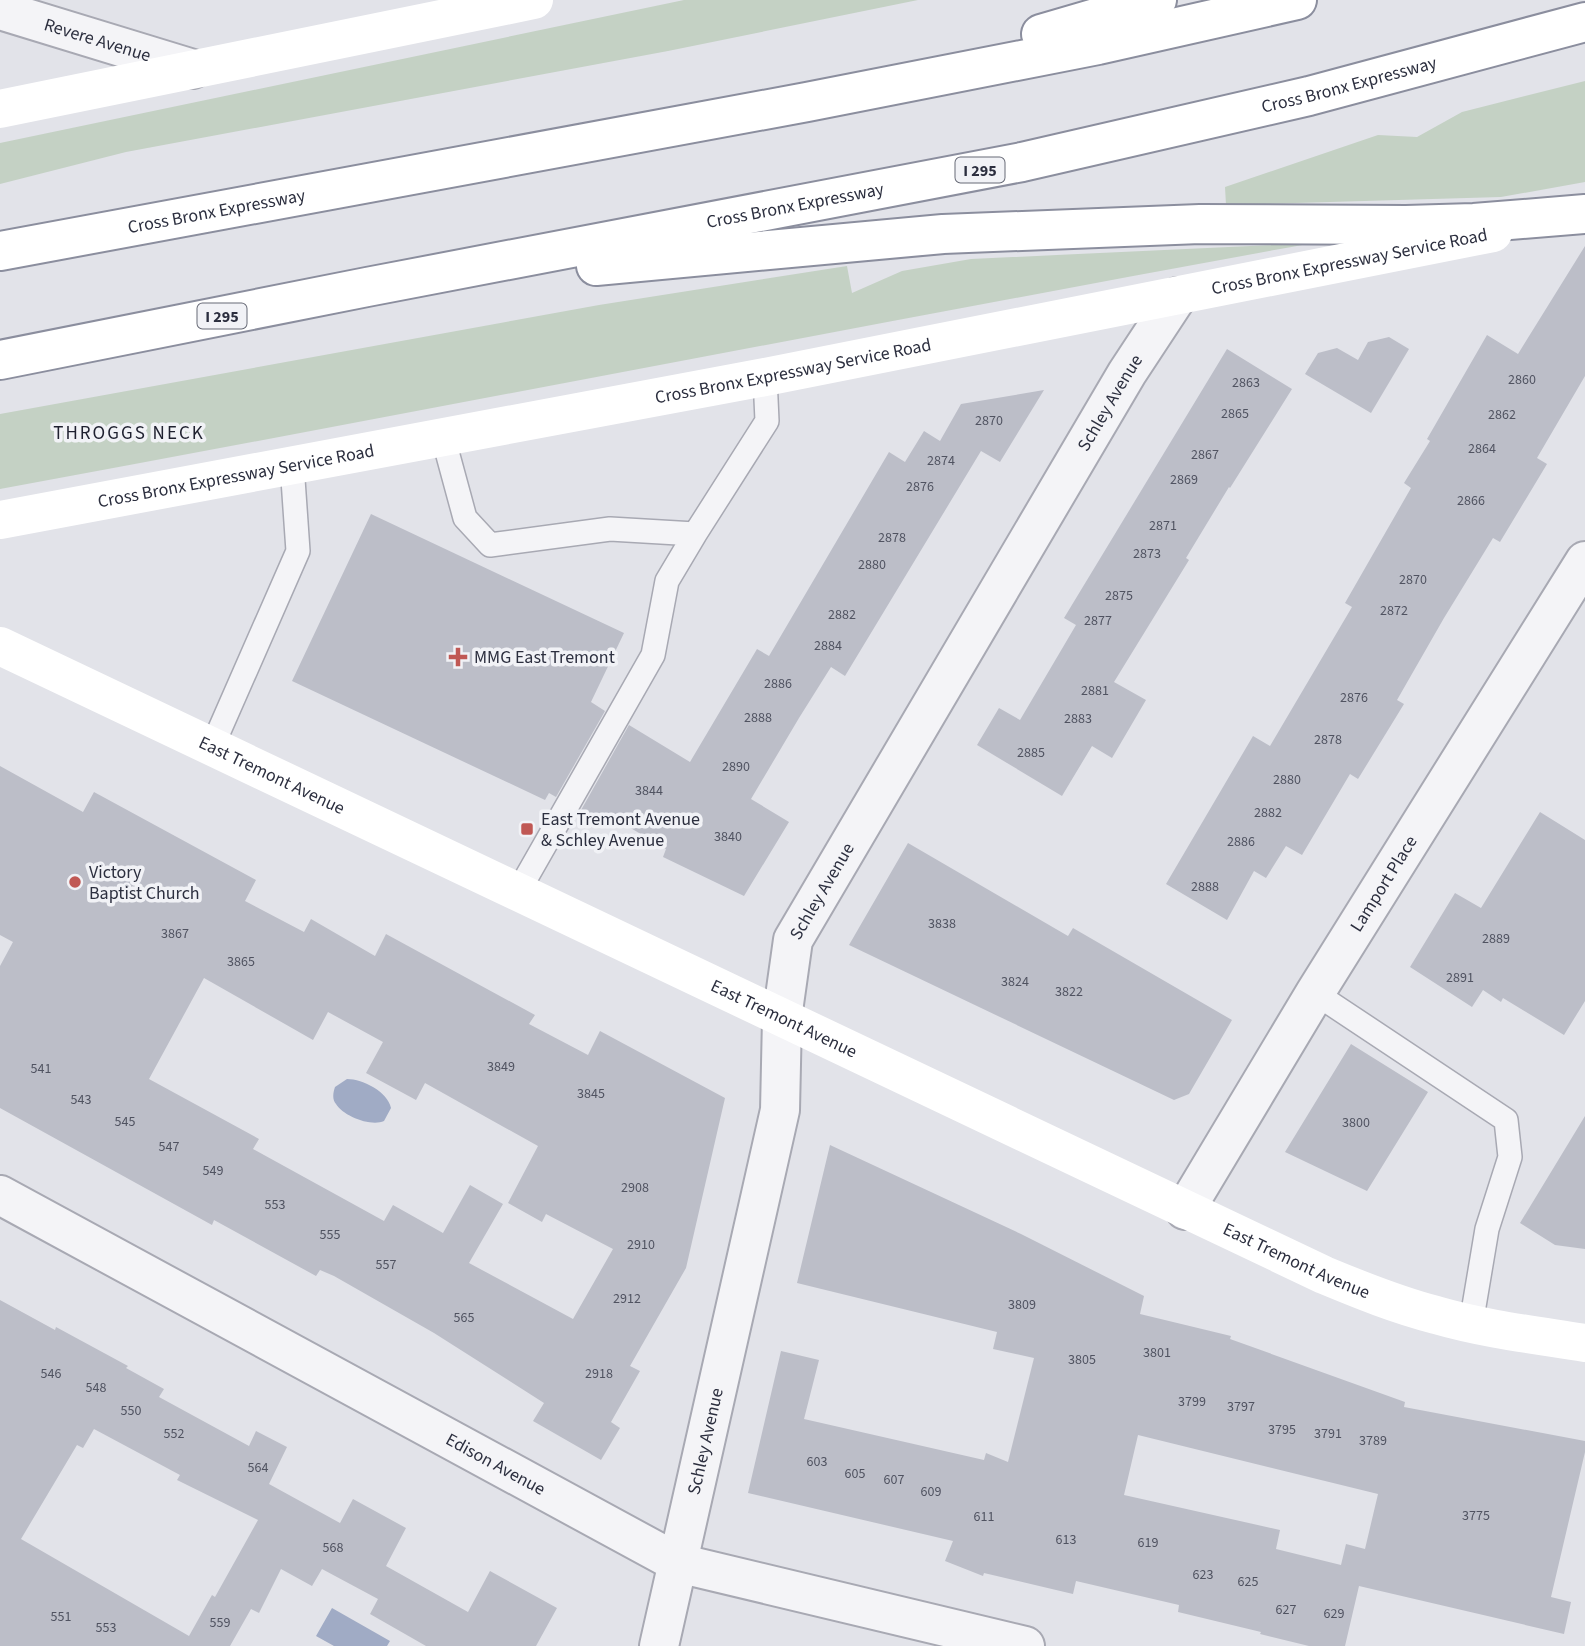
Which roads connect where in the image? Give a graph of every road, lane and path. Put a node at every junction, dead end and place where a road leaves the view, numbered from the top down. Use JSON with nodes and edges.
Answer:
{"nodes":[{"id":1,"x":534,"y":0,"type":"edge"},
{"id":2,"x":1157,"y":0,"type":"edge"},
{"id":3,"x":1297,"y":0,"type":"edge"},
{"id":4,"x":0,"y":10,"type":"edge"},
{"id":5,"x":1585,"y":22,"type":"edge"},
{"id":6,"x":193,"y":69,"type":"junction"},
{"id":7,"x":807,"y":102,"type":"junction"},
{"id":8,"x":0,"y":109,"type":"edge"},
{"id":9,"x":1585,"y":214,"type":"edge"},
{"id":10,"x":0,"y":251,"type":"edge"},
{"id":11,"x":368,"y":287,"type":"junction"},
{"id":12,"x":1177,"y":297,"type":"junction"},
{"id":13,"x":0,"y":360,"type":"edge"},
{"id":14,"x":765,"y":377,"type":"junction"},
{"id":15,"x":443,"y":437,"type":"junction"},
{"id":16,"x":292,"y":464,"type":"junction"},
{"id":17,"x":0,"y":520,"type":"edge"},
{"id":18,"x":695,"y":534,"type":"junction"},
{"id":19,"x":1585,"y":561,"type":"edge"},
{"id":20,"x":0,"y":646,"type":"edge"},
{"id":21,"x":212,"y":747,"type":"junction"},
{"id":22,"x":518,"y":892,"type":"junction"},
{"id":23,"x":1315,"y":993,"type":"junction"},
{"id":24,"x":782,"y":1018,"type":"junction"},
{"id":25,"x":0,"y":1195,"type":"edge"},
{"id":26,"x":1185,"y":1210,"type":"junction"},
{"id":27,"x":1471,"y":1324,"type":"junction"},
{"id":28,"x":1585,"y":1343,"type":"edge"},
{"id":29,"x":678,"y":1563,"type":"junction"},
{"id":30,"x":659,"y":1646,"type":"edge"},
{"id":31,"x":1025,"y":1646,"type":"edge"}],
"edges":[{"from":1,"to":6,"type":"main road"},
{"from":2,"to":7,"type":"main road"},
{"from":3,"to":7,"type":"main road","name":"Cross Bronx Expressway"},
{"from":4,"to":6,"type":"street","name":"Revere Avenue"},
{"from":5,"to":11,"type":"main road","name":"Cross Bronx Expressway","number":"I 295"},
{"from":6,"to":8,"type":"main road"},
{"from":7,"to":10,"type":"main road","name":"Cross Bronx Expressway"},
{"from":9,"to":11,"type":"main road"},
{"from":9,"to":12,"type":"main road","name":"Cross Bronx Expressway Service Road"},
{"from":11,"to":13,"type":"main road","name":"Cross Bronx Expressway","number":"I 295"},
{"from":12,"to":14,"type":"main road","name":"Cross Bronx Expressway Service Road"},
{"from":12,"to":24,"type":"street","name":"Schley Avenue"},
{"from":14,"to":15,"type":"main road","name":"Cross Bronx Expressway Service Road"},
{"from":14,"to":18,"type":"lane"},
{"from":15,"to":16,"type":"main road","name":"Cross Bronx Expressway Service Road"},
{"from":15,"to":18,"type":"lane"},
{"from":16,"to":17,"type":"main road","name":"Cross Bronx Expressway Service Road"},
{"from":16,"to":21,"type":"lane"},
{"from":18,"to":22,"type":"lane"},
{"from":19,"to":23,"type":"street","name":"Lamport Place"},
{"from":20,"to":21,"type":"main road","name":"East Tremont Avenue"},
{"from":21,"to":22,"type":"main road","name":"East Tremont Avenue"},
{"from":22,"to":24,"type":"main road","name":"East Tremont Avenue"},
{"from":23,"to":26,"type":"street","name":"Lamport Place"},
{"from":23,"to":27,"type":"lane"},
{"from":24,"to":26,"type":"main road","name":"East Tremont Avenue"},
{"from":24,"to":29,"type":"street","name":"Schley Avenue"},
{"from":25,"to":29,"type":"street","name":"Edison Avenue"},
{"from":26,"to":27,"type":"main road","name":"East Tremont Avenue"},
{"from":27,"to":28,"type":"main road","name":"East Tremont Avenue"},
{"from":29,"to":30,"type":"street","name":"Schley Avenue"},
{"from":29,"to":31,"type":"street","name":"Edison Avenue"}]}
